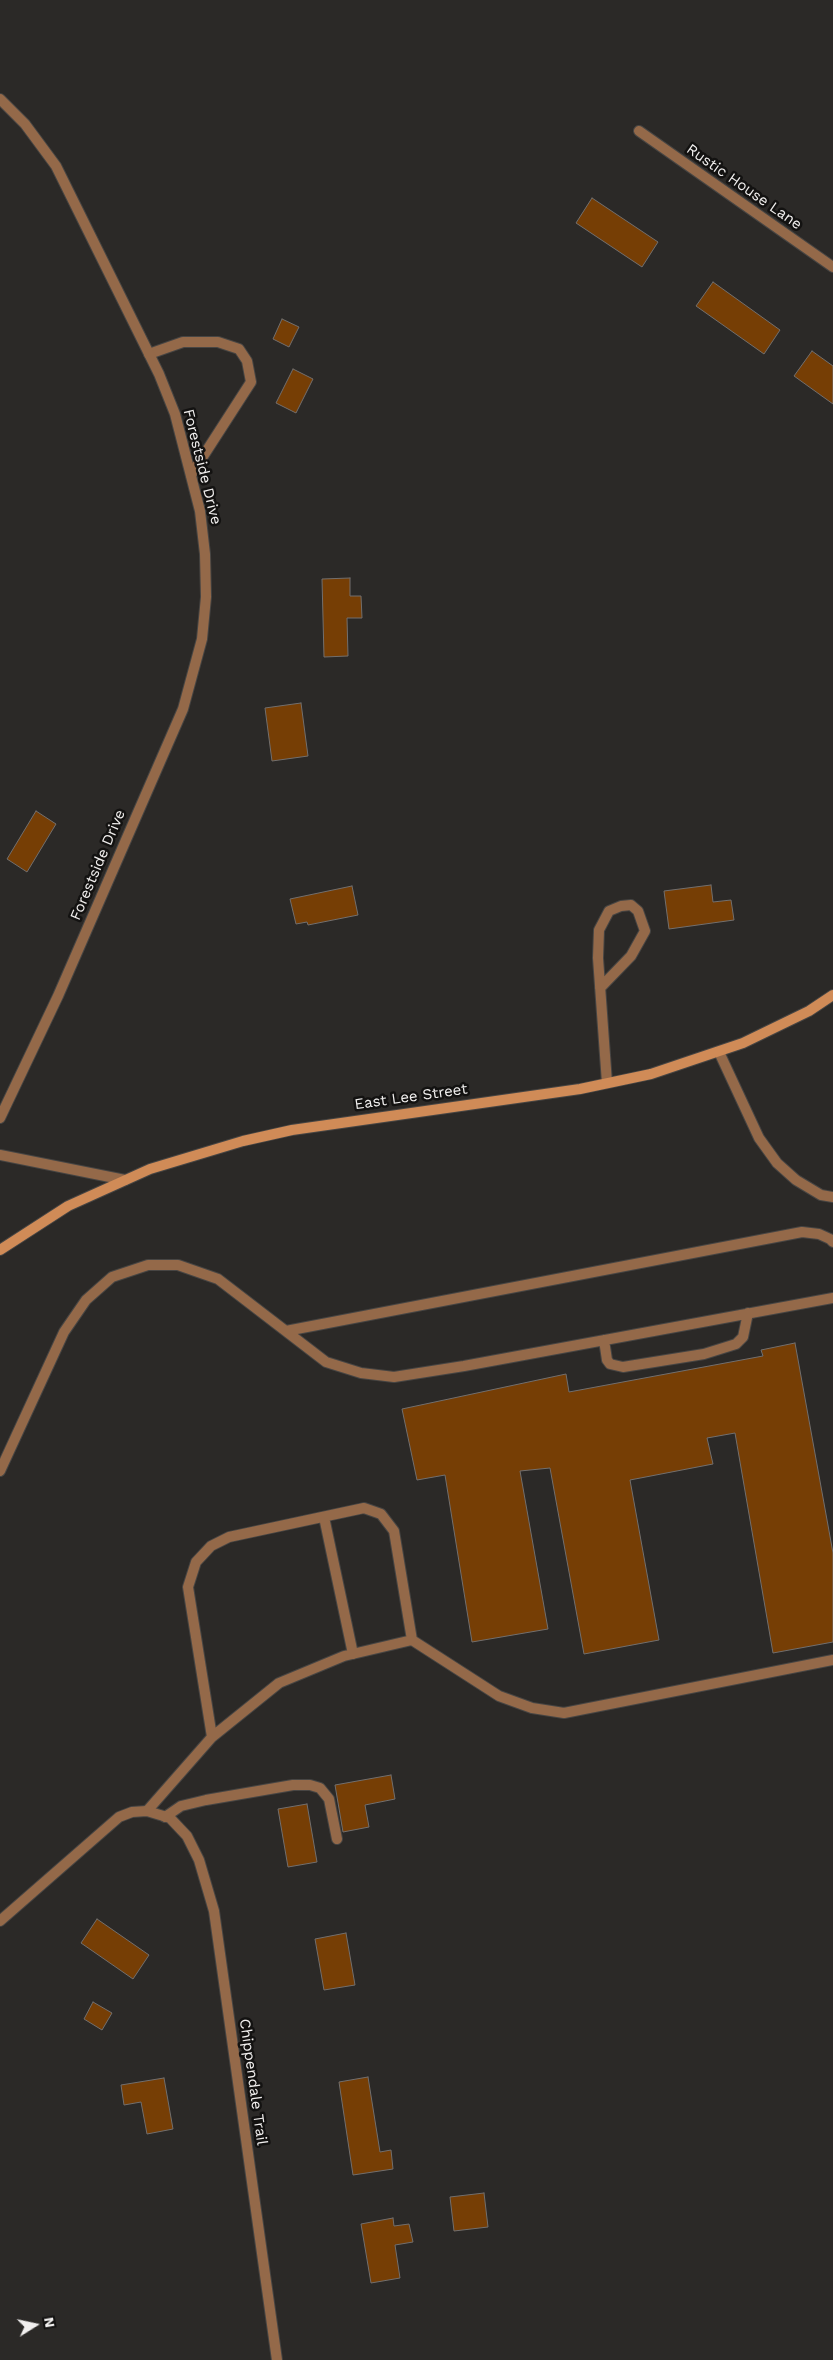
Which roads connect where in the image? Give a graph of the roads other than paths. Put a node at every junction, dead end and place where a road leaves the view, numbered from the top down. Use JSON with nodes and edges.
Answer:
{"nodes":[{"id":1,"x":0,"y":98,"type":"edge"},
{"id":2,"x":639,"y":131,"type":"dead end"},
{"id":3,"x":833,"y":267,"type":"edge"},
{"id":4,"x":149,"y":354,"type":"junction"},
{"id":5,"x":191,"y":476,"type":"junction"},
{"id":6,"x":600,"y":988,"type":"junction"},
{"id":7,"x":833,"y":995,"type":"edge"},
{"id":8,"x":719,"y":1052,"type":"junction"},
{"id":9,"x":607,"y":1083,"type":"junction"},
{"id":10,"x":0,"y":1118,"type":"edge"},
{"id":11,"x":0,"y":1154,"type":"edge"},
{"id":12,"x":125,"y":1180,"type":"junction"},
{"id":13,"x":833,"y":1197,"type":"edge"},
{"id":14,"x":833,"y":1242,"type":"edge"},
{"id":15,"x":0,"y":1250,"type":"edge"},
{"id":16,"x":833,"y":1298,"type":"edge"},
{"id":17,"x":748,"y":1313,"type":"junction"},
{"id":18,"x":286,"y":1331,"type":"junction"},
{"id":19,"x":604,"y":1340,"type":"junction"},
{"id":20,"x":0,"y":1471,"type":"edge"},
{"id":21,"x":324,"y":1517,"type":"junction"},
{"id":22,"x":412,"y":1640,"type":"junction"},
{"id":23,"x":352,"y":1654,"type":"junction"},
{"id":24,"x":833,"y":1660,"type":"edge"},
{"id":25,"x":212,"y":1737,"type":"junction"},
{"id":26,"x":147,"y":1811,"type":"junction"},
{"id":27,"x":168,"y":1818,"type":"junction"},
{"id":28,"x":337,"y":1839,"type":"dead end"},
{"id":29,"x":0,"y":1921,"type":"edge"},
{"id":30,"x":277,"y":2360,"type":"edge"}],
"edges":[{"from":1,"to":4,"type":"street","name":"Forestside Drive"},
{"from":2,"to":3,"type":"street","name":"Rustic House Lane"},
{"from":4,"to":5,"type":"street","name":"Forestside Drive"},
{"from":4,"to":5,"type":"street"},
{"from":5,"to":10,"type":"street","name":"Forestside Drive"},
{"from":6,"to":6,"type":"street"},
{"from":6,"to":9,"type":"street"},
{"from":7,"to":8,"type":"street","name":"East Lee Street"},
{"from":8,"to":9,"type":"street","name":"East Lee Street"},
{"from":8,"to":13,"type":"street"},
{"from":9,"to":12,"type":"street","name":"East Lee Street"},
{"from":11,"to":12,"type":"street"},
{"from":12,"to":15,"type":"street","name":"East Lee Street"},
{"from":14,"to":18,"type":"street"},
{"from":16,"to":17,"type":"street"},
{"from":17,"to":19,"type":"street"},
{"from":17,"to":19,"type":"street"},
{"from":18,"to":19,"type":"street"},
{"from":18,"to":20,"type":"street"},
{"from":21,"to":22,"type":"street"},
{"from":21,"to":23,"type":"street"},
{"from":21,"to":25,"type":"street"},
{"from":22,"to":23,"type":"street"},
{"from":22,"to":24,"type":"street"},
{"from":23,"to":25,"type":"street"},
{"from":25,"to":26,"type":"street"},
{"from":26,"to":27,"type":"street"},
{"from":26,"to":29,"type":"street"},
{"from":27,"to":28,"type":"street"},
{"from":27,"to":30,"type":"street","name":"Chippendale Trail"}]}
